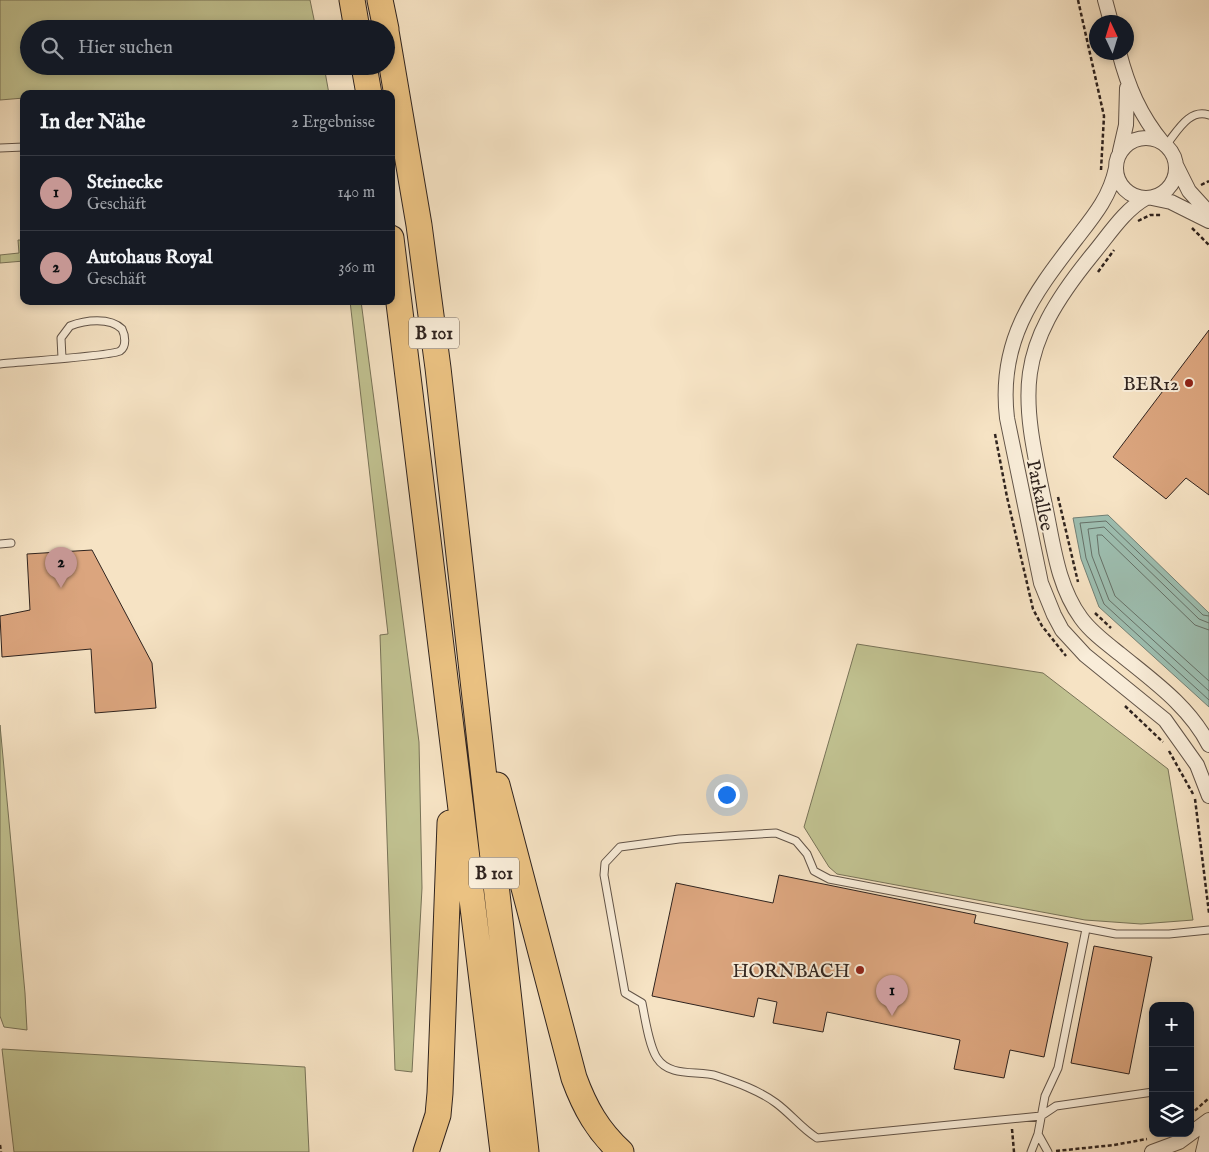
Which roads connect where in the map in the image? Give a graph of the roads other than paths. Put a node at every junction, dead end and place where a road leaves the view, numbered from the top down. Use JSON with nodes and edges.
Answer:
{"nodes":[{"id":1,"x":352,"y":0,"type":"edge"},
{"id":2,"x":380,"y":0,"type":"edge"},
{"id":3,"x":1105,"y":0,"type":"edge"},
{"id":4,"x":1109,"y":15,"type":"edge"},
{"id":5,"x":355,"y":20,"type":"edge"},
{"id":6,"x":384,"y":20,"type":"edge"},
{"id":7,"x":1121,"y":60,"type":"edge"},
{"id":8,"x":366,"y":75,"type":"edge"},
{"id":9,"x":393,"y":75,"type":"edge"},
{"id":10,"x":1127,"y":83,"type":"junction"},
{"id":11,"x":368,"y":90,"type":"edge"},
{"id":12,"x":1209,"y":115,"type":"edge"},
{"id":13,"x":1165,"y":144,"type":"junction"},
{"id":14,"x":20,"y":147,"type":"edge"},
{"id":15,"x":0,"y":148,"type":"edge"},
{"id":16,"x":1117,"y":162,"type":"junction"},
{"id":17,"x":1176,"y":164,"type":"junction"},
{"id":18,"x":1149,"y":198,"type":"junction"},
{"id":19,"x":1209,"y":213,"type":"edge"},
{"id":20,"x":1209,"y":221,"type":"edge"},
{"id":21,"x":395,"y":270,"type":"edge"},
{"id":22,"x":62,"y":358,"type":"junction"},
{"id":23,"x":0,"y":364,"type":"edge"},
{"id":24,"x":11,"y":543,"type":"dead end"},
{"id":25,"x":0,"y":544,"type":"edge"},
{"id":26,"x":464,"y":594,"type":"junction"},
{"id":27,"x":442,"y":646,"type":"junction"},
{"id":28,"x":1209,"y":744,"type":"edge"},
{"id":29,"x":1209,"y":796,"type":"edge"},
{"id":30,"x":1086,"y":929,"type":"junction"},
{"id":31,"x":1209,"y":930,"type":"edge"},
{"id":32,"x":1149,"y":1093,"type":"edge"},
{"id":33,"x":1041,"y":1116,"type":"junction"},
{"id":34,"x":1209,"y":1120,"type":"edge"},
{"id":35,"x":1209,"y":1128,"type":"edge"},
{"id":36,"x":1038,"y":1134,"type":"junction"},
{"id":37,"x":426,"y":1152,"type":"edge"},
{"id":38,"x":503,"y":1152,"type":"edge"},
{"id":39,"x":526,"y":1152,"type":"edge"},
{"id":40,"x":622,"y":1152,"type":"edge"},
{"id":41,"x":1031,"y":1152,"type":"edge"},
{"id":42,"x":1048,"y":1152,"type":"edge"},
{"id":43,"x":1152,"y":1152,"type":"edge"},
{"id":44,"x":1203,"y":1152,"type":"edge"}],
"edges":[{"from":1,"to":5,"type":"highway"},
{"from":2,"to":6,"type":"highway","number":"B 101"},
{"from":3,"to":4,"type":"street"},
{"from":7,"to":10,"type":"street","name":"Parkallee"},
{"from":8,"to":11,"type":"highway"},
{"from":9,"to":26,"type":"highway","number":"B 101"},
{"from":10,"to":13,"type":"street","name":"Parkallee"},
{"from":10,"to":16,"type":"street","name":"Parkallee"},
{"from":12,"to":13,"type":"lane"},
{"from":13,"to":16,"type":"street","name":"Parkallee"},
{"from":13,"to":17,"type":"street","name":"Parkallee"},
{"from":14,"to":15,"type":"lane"},
{"from":16,"to":18,"type":"street"},
{"from":16,"to":29,"type":"street","name":"Parkallee"},
{"from":17,"to":18,"type":"street","name":"Parkallee"},
{"from":17,"to":19,"type":"street"},
{"from":18,"to":20,"type":"street"},
{"from":18,"to":28,"type":"street","name":"Parkallee"},
{"from":21,"to":27,"type":"highway","number":"B 101"},
{"from":22,"to":22,"type":"lane"},
{"from":22,"to":23,"type":"lane"},
{"from":24,"to":25,"type":"lane"},
{"from":26,"to":39,"type":"highway","number":"B 101"},
{"from":26,"to":40,"type":"highway"},
{"from":27,"to":37,"type":"highway"},
{"from":27,"to":38,"type":"highway","number":"B 101"},
{"from":30,"to":31,"type":"lane"},
{"from":30,"to":33,"type":"lane"},
{"from":30,"to":33,"type":"lane"},
{"from":32,"to":33,"type":"lane"},
{"from":33,"to":36,"type":"lane"},
{"from":34,"to":43,"type":"street"},
{"from":35,"to":44,"type":"street"},
{"from":36,"to":41,"type":"lane"},
{"from":36,"to":42,"type":"lane"}]}
